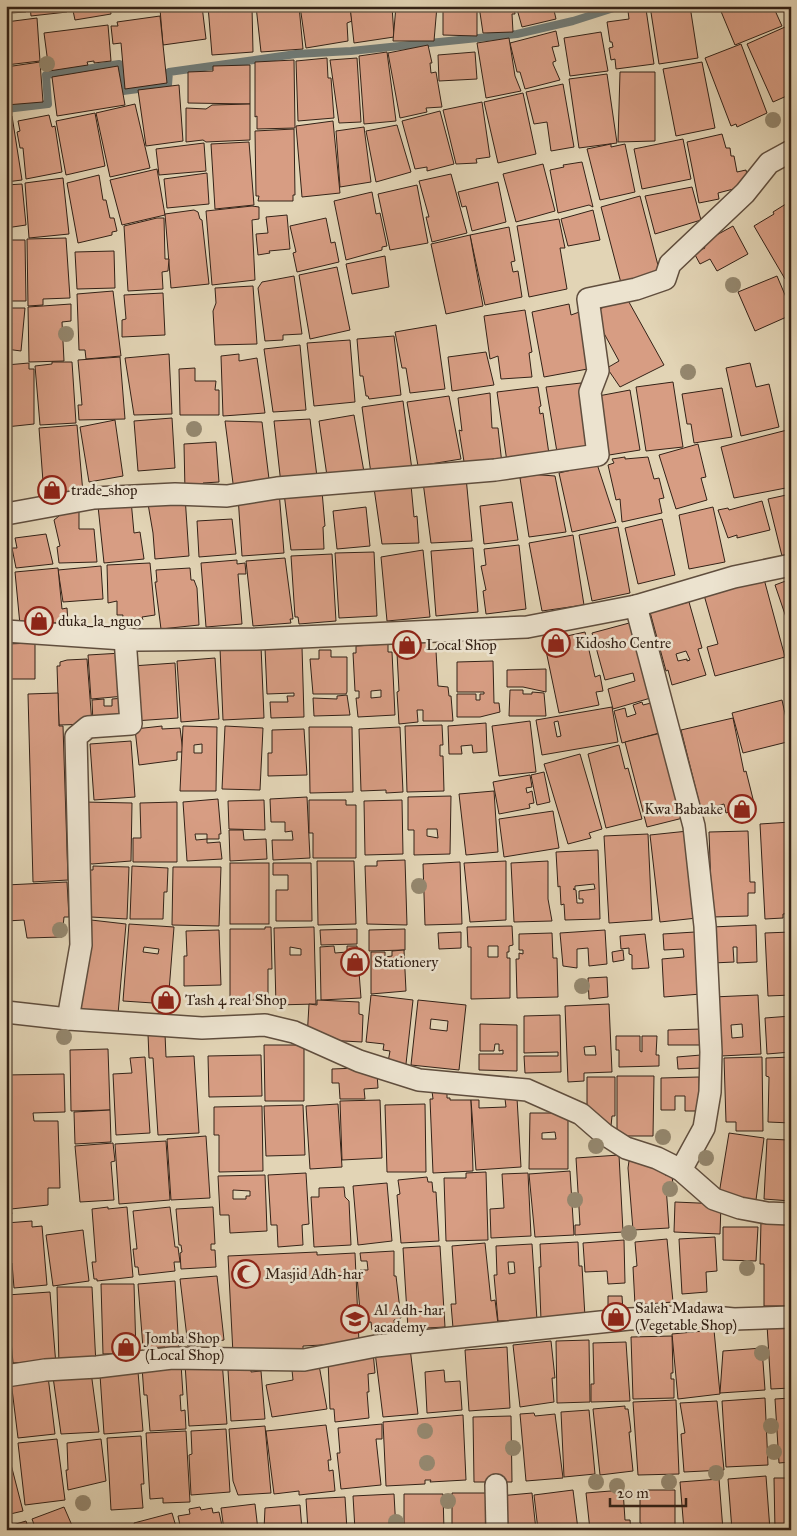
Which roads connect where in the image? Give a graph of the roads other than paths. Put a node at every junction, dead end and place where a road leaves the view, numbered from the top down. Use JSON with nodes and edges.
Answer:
{"nodes":[{"id":1,"x":791,"y":151,"type":"edge"},
{"id":2,"x":6,"y":514,"type":"edge"},
{"id":3,"x":791,"y":565,"type":"edge"},
{"id":4,"x":636,"y":606,"type":"junction"},
{"id":5,"x":6,"y":631,"type":"edge"},
{"id":6,"x":125,"y":638,"type":"junction"},
{"id":7,"x":6,"y":1012,"type":"edge"},
{"id":8,"x":68,"y":1019,"type":"junction"},
{"id":9,"x":681,"y":1170,"type":"junction"},
{"id":10,"x":791,"y":1214,"type":"edge"},
{"id":11,"x":791,"y":1317,"type":"edge"},
{"id":12,"x":6,"y":1376,"type":"edge"},
{"id":13,"x":496,"y":1485,"type":"dead end"},
{"id":14,"x":497,"y":1530,"type":"edge"}],
"edges":[{"from":1,"to":2,"type":"street"},
{"from":3,"to":4,"type":"street"},
{"from":4,"to":6,"type":"street"},
{"from":4,"to":9,"type":"street"},
{"from":5,"to":6,"type":"street"},
{"from":6,"to":8,"type":"street"},
{"from":7,"to":8,"type":"street"},
{"from":8,"to":9,"type":"street"},
{"from":9,"to":10,"type":"street"},
{"from":11,"to":12,"type":"street"},
{"from":13,"to":14,"type":"street"}]}
